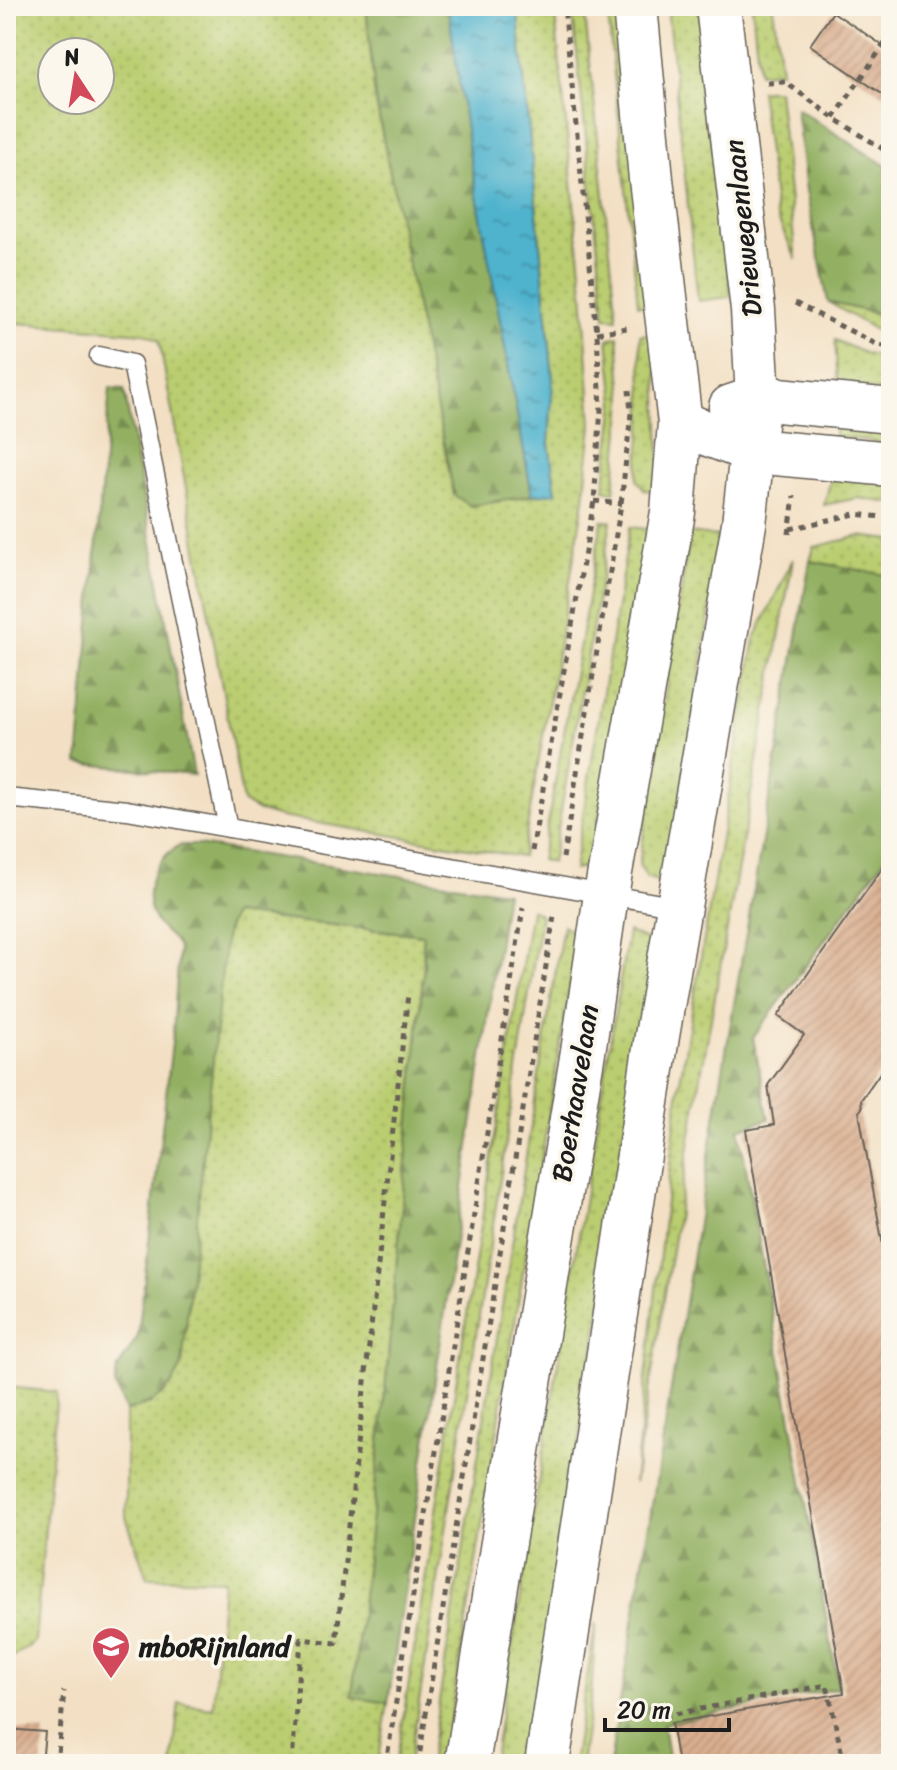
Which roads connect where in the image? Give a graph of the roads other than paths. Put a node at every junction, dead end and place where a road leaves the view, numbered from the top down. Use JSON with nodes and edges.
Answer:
{"nodes":[{"id":1,"x":635,"y":6,"type":"edge"},
{"id":2,"x":718,"y":6,"type":"edge"},
{"id":3,"x":99,"y":356,"type":"dead end"},
{"id":4,"x":758,"y":398,"type":"junction"},
{"id":5,"x":891,"y":411,"type":"edge"},
{"id":6,"x":680,"y":423,"type":"junction"},
{"id":7,"x":753,"y":451,"type":"junction"},
{"id":8,"x":891,"y":464,"type":"edge"},
{"id":9,"x":6,"y":798,"type":"edge"},
{"id":10,"x":228,"y":828,"type":"junction"},
{"id":11,"x":606,"y":895,"type":"junction"},
{"id":12,"x":678,"y":907,"type":"junction"},
{"id":13,"x":467,"y":1764,"type":"edge"},
{"id":14,"x":547,"y":1764,"type":"edge"}],
"edges":[{"from":1,"to":6,"type":"street"},
{"from":2,"to":4,"type":"street","name":"Driewegenlaan"},
{"from":3,"to":10,"type":"lane"},
{"from":4,"to":5,"type":"street"},
{"from":4,"to":6,"type":"street"},
{"from":4,"to":7,"type":"street","name":"Driewegenlaan"},
{"from":6,"to":7,"type":"street"},
{"from":6,"to":11,"type":"street","name":"Boerhaavelaan"},
{"from":7,"to":8,"type":"street"},
{"from":7,"to":12,"type":"street"},
{"from":9,"to":10,"type":"lane"},
{"from":10,"to":11,"type":"lane"},
{"from":11,"to":12,"type":"lane"},
{"from":11,"to":13,"type":"street","name":"Boerhaavelaan"},
{"from":12,"to":14,"type":"street"}]}
